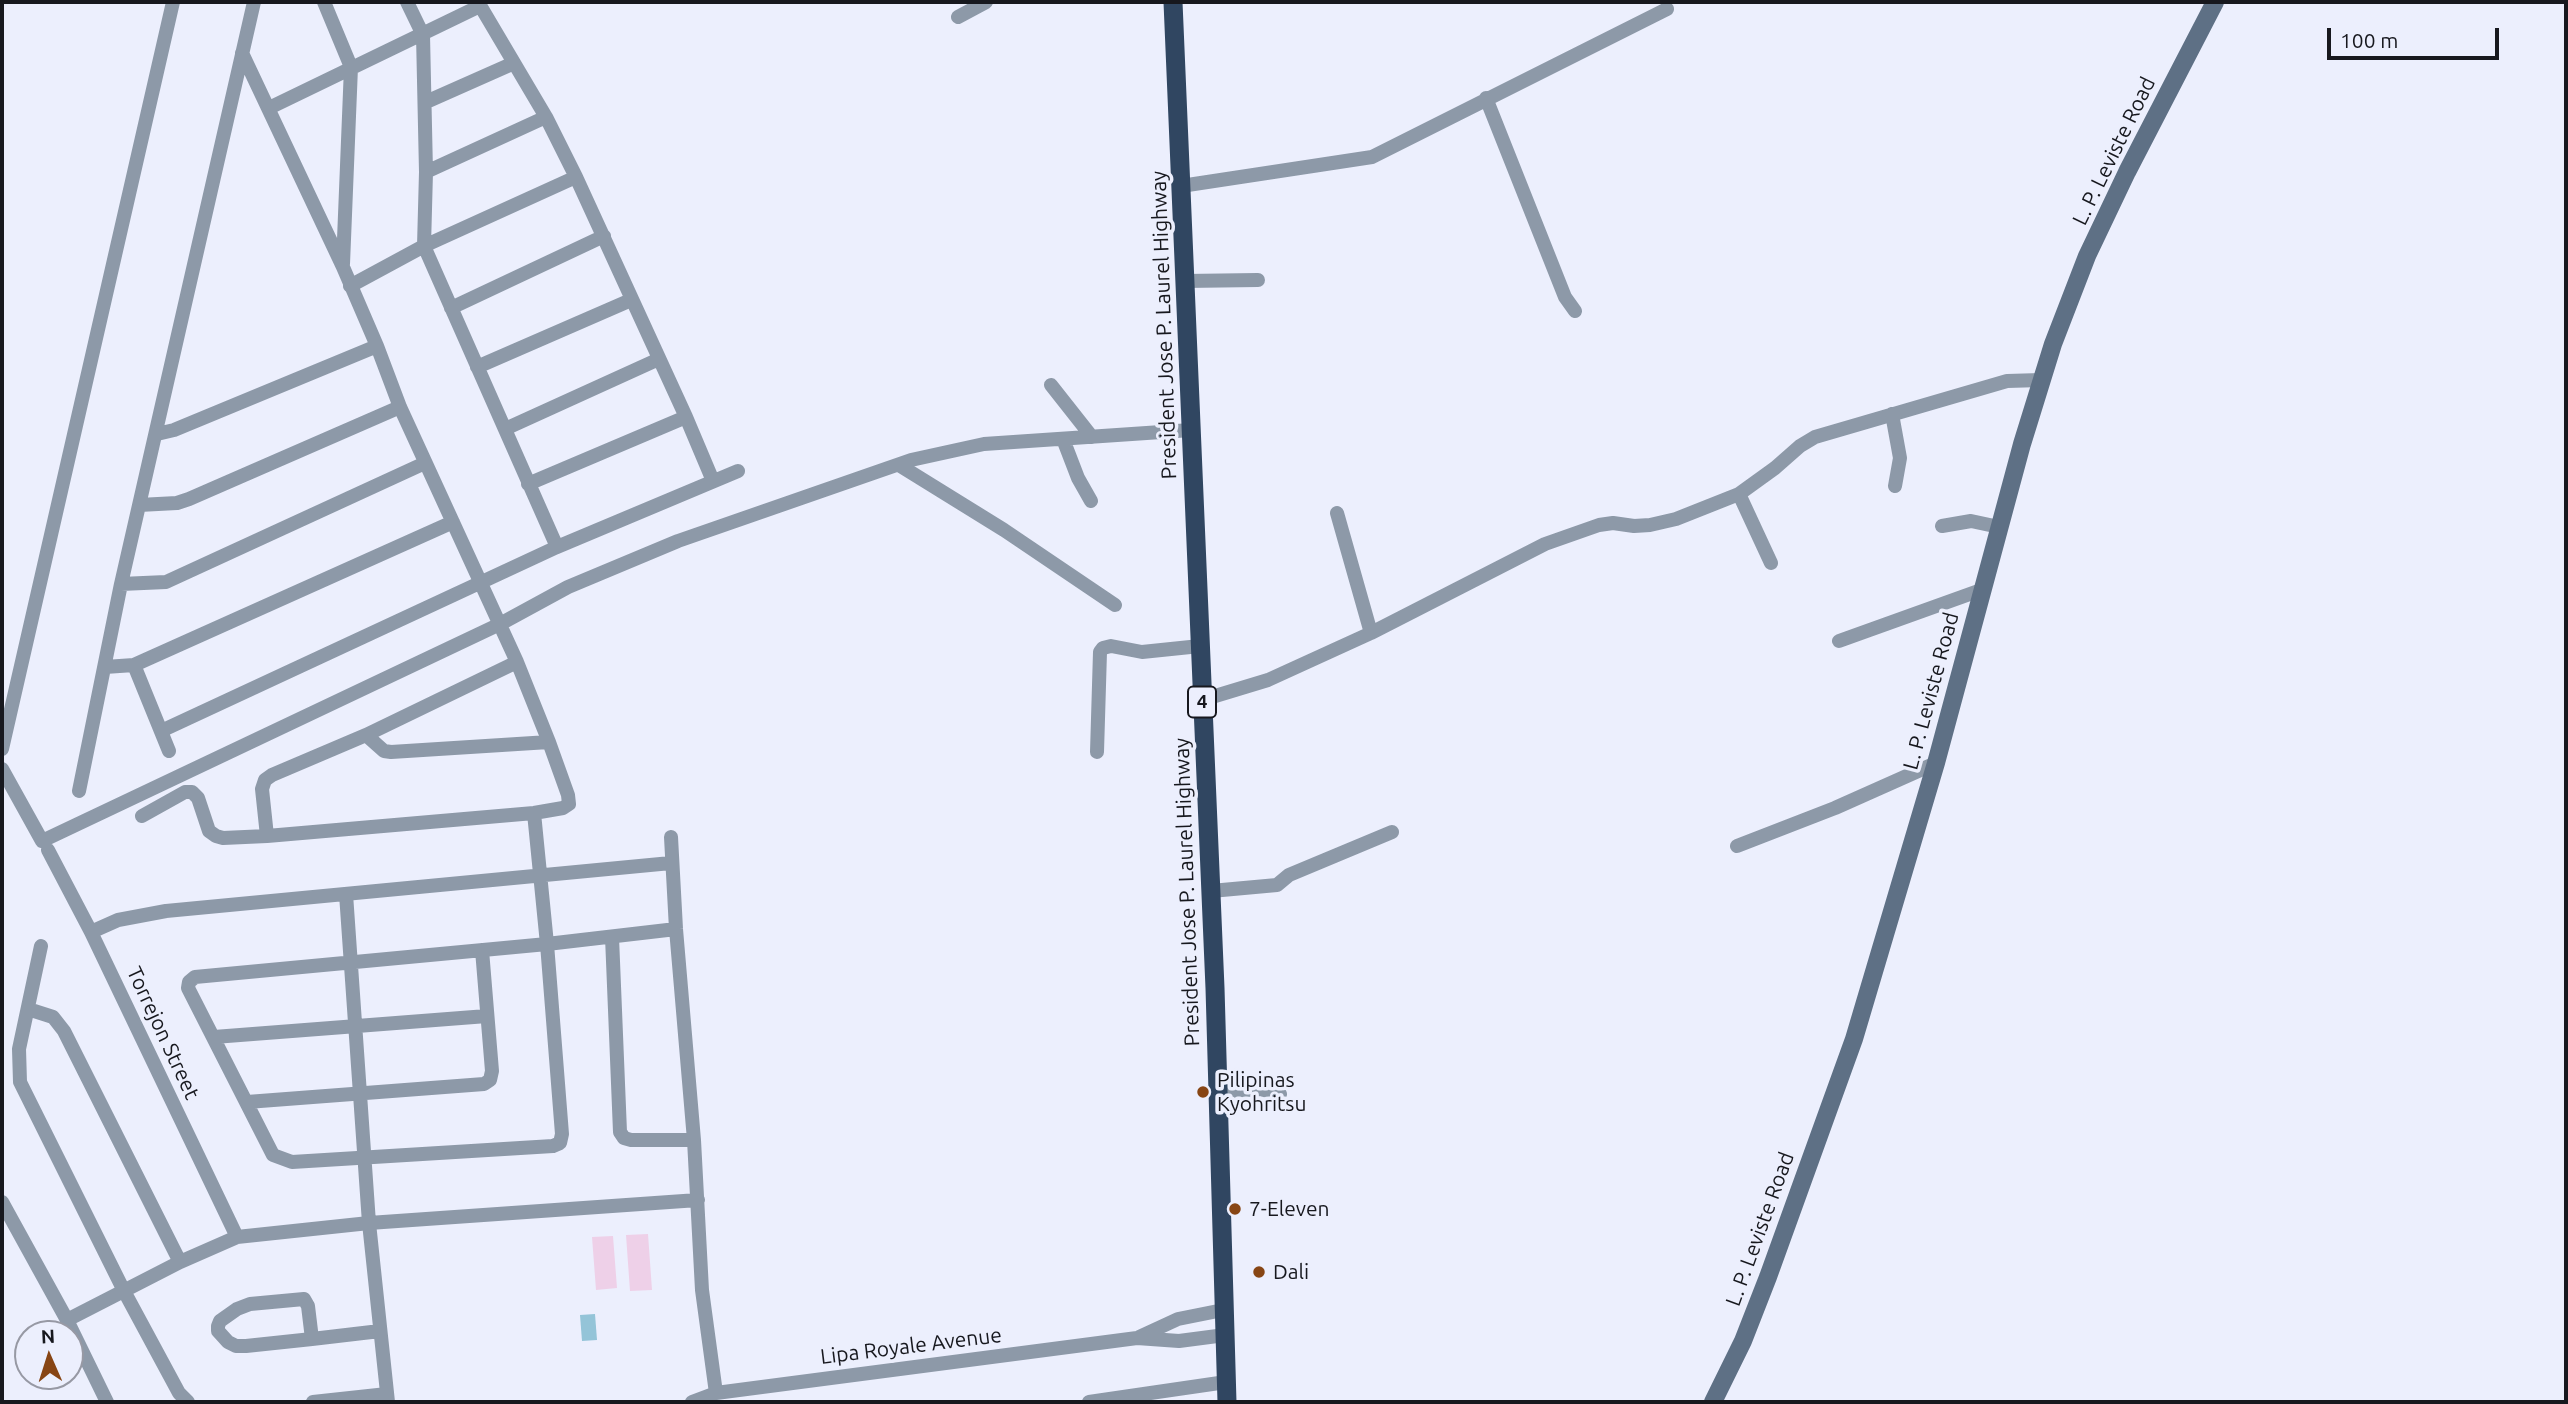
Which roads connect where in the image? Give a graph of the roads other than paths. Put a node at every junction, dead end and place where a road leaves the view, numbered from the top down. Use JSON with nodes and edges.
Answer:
{"nodes":[{"id":1,"x":173,"y":2,"type":"edge"},
{"id":2,"x":254,"y":2,"type":"edge"},
{"id":3,"x":324,"y":2,"type":"edge"},
{"id":4,"x":407,"y":2,"type":"edge"},
{"id":5,"x":986,"y":2,"type":"edge"},
{"id":6,"x":1172,"y":2,"type":"edge"},
{"id":7,"x":2215,"y":2,"type":"edge"},
{"id":8,"x":479,"y":4,"type":"edge"},
{"id":9,"x":1667,"y":9,"type":"dead end"},
{"id":10,"x":958,"y":17,"type":"dead end"},
{"id":11,"x":423,"y":35,"type":"junction"},
{"id":12,"x":242,"y":53,"type":"junction"},
{"id":13,"x":514,"y":63,"type":"junction"},
{"id":14,"x":351,"y":67,"type":"junction"},
{"id":15,"x":1486,"y":98,"type":"junction"},
{"id":16,"x":426,"y":102,"type":"junction"},
{"id":17,"x":269,"y":108,"type":"junction"},
{"id":18,"x":546,"y":117,"type":"junction"},
{"id":19,"x":426,"y":172,"type":"junction"},
{"id":20,"x":576,"y":177,"type":"junction"},
{"id":21,"x":1181,"y":186,"type":"junction"},
{"id":22,"x":604,"y":236,"type":"junction"},
{"id":23,"x":424,"y":246,"type":"junction"},
{"id":24,"x":343,"y":267,"type":"junction"},
{"id":25,"x":1258,"y":280,"type":"dead end"},
{"id":26,"x":1185,"y":281,"type":"junction"},
{"id":27,"x":350,"y":286,"type":"junction"},
{"id":28,"x":631,"y":300,"type":"junction"},
{"id":29,"x":451,"y":308,"type":"junction"},
{"id":30,"x":1575,"y":311,"type":"dead end"},
{"id":31,"x":377,"y":346,"type":"junction"},
{"id":32,"x":659,"y":359,"type":"junction"},
{"id":33,"x":478,"y":367,"type":"junction"},
{"id":34,"x":2041,"y":380,"type":"junction"},
{"id":35,"x":1051,"y":385,"type":"dead end"},
{"id":36,"x":400,"y":407,"type":"junction"},
{"id":37,"x":1892,"y":414,"type":"junction"},
{"id":38,"x":686,"y":417,"type":"junction"},
{"id":39,"x":505,"y":429,"type":"junction"},
{"id":40,"x":1191,"y":430,"type":"junction"},
{"id":41,"x":157,"y":434,"type":"junction"},
{"id":42,"x":1092,"y":437,"type":"junction"},
{"id":43,"x":1063,"y":439,"type":"junction"},
{"id":44,"x":425,"y":463,"type":"junction"},
{"id":45,"x":899,"y":465,"type":"junction"},
{"id":46,"x":738,"y":471,"type":"dead end"},
{"id":47,"x":713,"y":481,"type":"junction"},
{"id":48,"x":528,"y":484,"type":"junction"},
{"id":49,"x":1895,"y":486,"type":"dead end"},
{"id":50,"x":1740,"y":494,"type":"junction"},
{"id":51,"x":1091,"y":501,"type":"dead end"},
{"id":52,"x":139,"y":505,"type":"junction"},
{"id":53,"x":1338,"y":513,"type":"dead end"},
{"id":54,"x":453,"y":522,"type":"junction"},
{"id":55,"x":1942,"y":526,"type":"dead end"},
{"id":56,"x":1999,"y":527,"type":"junction"},
{"id":57,"x":557,"y":547,"type":"junction"},
{"id":58,"x":1771,"y":563,"type":"dead end"},
{"id":59,"x":481,"y":582,"type":"junction"},
{"id":60,"x":121,"y":584,"type":"junction"},
{"id":61,"x":1981,"y":590,"type":"junction"},
{"id":62,"x":1115,"y":605,"type":"dead end"},
{"id":63,"x":500,"y":624,"type":"junction"},
{"id":64,"x":1371,"y":633,"type":"junction"},
{"id":65,"x":1839,"y":641,"type":"dead end"},
{"id":66,"x":1200,"y":646,"type":"junction"},
{"id":67,"x":517,"y":662,"type":"junction"},
{"id":68,"x":134,"y":665,"type":"junction"},
{"id":69,"x":105,"y":667,"type":"junction"},
{"id":70,"x":1202,"y":700,"type":"junction"},
{"id":71,"x":161,"y":731,"type":"junction"},
{"id":72,"x":366,"y":735,"type":"junction"},
{"id":73,"x":549,"y":742,"type":"junction"},
{"id":74,"x":2,"y":749,"type":"edge"},
{"id":75,"x":169,"y":751,"type":"dead end"},
{"id":76,"x":1097,"y":752,"type":"dead end"},
{"id":77,"x":1936,"y":763,"type":"junction"},
{"id":78,"x":2,"y":769,"type":"edge"},
{"id":79,"x":79,"y":791,"type":"dead end"},
{"id":80,"x":534,"y":813,"type":"junction"},
{"id":81,"x":142,"y":816,"type":"dead end"},
{"id":82,"x":1392,"y":832,"type":"dead end"},
{"id":83,"x":267,"y":836,"type":"junction"},
{"id":84,"x":671,"y":837,"type":"dead end"},
{"id":85,"x":45,"y":845,"type":"junction"},
{"id":86,"x":1737,"y":846,"type":"dead end"},
{"id":87,"x":671,"y":863,"type":"junction"},
{"id":88,"x":541,"y":875,"type":"junction"},
{"id":89,"x":1211,"y":891,"type":"junction"},
{"id":90,"x":345,"y":894,"type":"junction"},
{"id":91,"x":676,"y":929,"type":"junction"},
{"id":92,"x":91,"y":932,"type":"junction"},
{"id":93,"x":611,"y":937,"type":"junction"},
{"id":94,"x":547,"y":944,"type":"junction"},
{"id":95,"x":41,"y":946,"type":"dead end"},
{"id":96,"x":482,"y":950,"type":"junction"},
{"id":97,"x":352,"y":962,"type":"junction"},
{"id":98,"x":28,"y":1009,"type":"junction"},
{"id":99,"x":487,"y":1016,"type":"junction"},
{"id":100,"x":357,"y":1025,"type":"junction"},
{"id":101,"x":214,"y":1037,"type":"junction"},
{"id":102,"x":1219,"y":1092,"type":"junction"},
{"id":103,"x":362,"y":1093,"type":"junction"},
{"id":104,"x":1280,"y":1094,"type":"dead end"},
{"id":105,"x":247,"y":1102,"type":"junction"},
{"id":106,"x":694,"y":1140,"type":"junction"},
{"id":107,"x":366,"y":1158,"type":"junction"},
{"id":108,"x":698,"y":1200,"type":"junction"},
{"id":109,"x":2,"y":1202,"type":"edge"},
{"id":110,"x":369,"y":1223,"type":"junction"},
{"id":111,"x":237,"y":1237,"type":"junction"},
{"id":112,"x":180,"y":1262,"type":"junction"},
{"id":113,"x":124,"y":1291,"type":"junction"},
{"id":114,"x":1223,"y":1310,"type":"junction"},
{"id":115,"x":67,"y":1320,"type":"joint"},
{"id":116,"x":380,"y":1331,"type":"junction"},
{"id":117,"x":1225,"y":1335,"type":"junction"},
{"id":118,"x":1137,"y":1338,"type":"junction"},
{"id":119,"x":312,"y":1339,"type":"junction"},
{"id":120,"x":84,"y":1355,"type":"edge"},
{"id":121,"x":1226,"y":1392,"type":"edge"},
{"id":122,"x":716,"y":1393,"type":"junction"},
{"id":123,"x":388,"y":1398,"type":"edge"},
{"id":124,"x":107,"y":1402,"type":"edge"},
{"id":125,"x":188,"y":1402,"type":"edge"},
{"id":126,"x":313,"y":1402,"type":"edge"},
{"id":127,"x":692,"y":1402,"type":"edge"},
{"id":128,"x":1089,"y":1402,"type":"edge"},
{"id":129,"x":1713,"y":1402,"type":"edge"}],
"edges":[{"from":1,"to":74,"type":"street"},
{"from":2,"to":12,"type":"street"},
{"from":3,"to":14,"type":"street"},
{"from":4,"to":11,"type":"street"},
{"from":5,"to":10,"type":"street"},
{"from":6,"to":21,"type":"highway","name":"President Jose P. Laurel Highway","number":"4"},
{"from":7,"to":34,"type":"main road","name":"L. P. Leviste Road"},
{"from":8,"to":11,"type":"street"},
{"from":8,"to":13,"type":"street"},
{"from":9,"to":15,"type":"street"},
{"from":11,"to":14,"type":"street"},
{"from":11,"to":16,"type":"street"},
{"from":12,"to":17,"type":"street"},
{"from":12,"to":41,"type":"street"},
{"from":13,"to":16,"type":"street"},
{"from":13,"to":18,"type":"street"},
{"from":14,"to":17,"type":"street"},
{"from":14,"to":24,"type":"street"},
{"from":15,"to":21,"type":"street"},
{"from":15,"to":30,"type":"street"},
{"from":16,"to":19,"type":"street"},
{"from":17,"to":24,"type":"street"},
{"from":18,"to":19,"type":"street"},
{"from":18,"to":20,"type":"street"},
{"from":19,"to":23,"type":"street"},
{"from":20,"to":22,"type":"street"},
{"from":20,"to":23,"type":"street"},
{"from":21,"to":26,"type":"highway","name":"President Jose P. Laurel Highway","number":"4"},
{"from":22,"to":28,"type":"street"},
{"from":22,"to":29,"type":"street"},
{"from":23,"to":27,"type":"street"},
{"from":23,"to":29,"type":"street"},
{"from":24,"to":27,"type":"street"},
{"from":25,"to":26,"type":"street"},
{"from":26,"to":40,"type":"highway","name":"President Jose P. Laurel Highway","number":"4"},
{"from":27,"to":31,"type":"street"},
{"from":28,"to":32,"type":"street"},
{"from":28,"to":33,"type":"street"},
{"from":29,"to":33,"type":"street"},
{"from":31,"to":36,"type":"street"},
{"from":31,"to":41,"type":"street"},
{"from":32,"to":38,"type":"street"},
{"from":32,"to":39,"type":"street"},
{"from":33,"to":39,"type":"street"},
{"from":34,"to":37,"type":"street"},
{"from":34,"to":56,"type":"main road","name":"L. P. Leviste Road"},
{"from":35,"to":42,"type":"street"},
{"from":36,"to":44,"type":"street"},
{"from":36,"to":52,"type":"street"},
{"from":37,"to":49,"type":"street"},
{"from":37,"to":50,"type":"street"},
{"from":38,"to":47,"type":"street"},
{"from":38,"to":48,"type":"street"},
{"from":39,"to":48,"type":"street"},
{"from":40,"to":42,"type":"street"},
{"from":40,"to":66,"type":"highway","name":"President Jose P. Laurel Highway","number":"4"},
{"from":41,"to":52,"type":"street"},
{"from":42,"to":43,"type":"street"},
{"from":43,"to":45,"type":"street"},
{"from":43,"to":51,"type":"street"},
{"from":44,"to":54,"type":"street"},
{"from":44,"to":60,"type":"street"},
{"from":45,"to":62,"type":"street"},
{"from":45,"to":63,"type":"street"},
{"from":46,"to":47,"type":"street"},
{"from":47,"to":57,"type":"street"},
{"from":48,"to":57,"type":"street"},
{"from":50,"to":58,"type":"street"},
{"from":50,"to":64,"type":"street"},
{"from":52,"to":60,"type":"street"},
{"from":53,"to":64,"type":"street"},
{"from":54,"to":59,"type":"street"},
{"from":54,"to":68,"type":"street"},
{"from":55,"to":56,"type":"street"},
{"from":56,"to":61,"type":"main road","name":"L. P. Leviste Road"},
{"from":57,"to":59,"type":"street"},
{"from":59,"to":63,"type":"street"},
{"from":59,"to":71,"type":"street"},
{"from":60,"to":69,"type":"street"},
{"from":61,"to":65,"type":"street"},
{"from":61,"to":77,"type":"main road","name":"L. P. Leviste Road"},
{"from":63,"to":67,"type":"street"},
{"from":63,"to":85,"type":"street"},
{"from":64,"to":70,"type":"street"},
{"from":66,"to":70,"type":"highway","name":"President Jose P. Laurel Highway","number":"4"},
{"from":66,"to":76,"type":"street"},
{"from":67,"to":72,"type":"street"},
{"from":67,"to":73,"type":"street"},
{"from":68,"to":69,"type":"street"},
{"from":68,"to":71,"type":"street"},
{"from":69,"to":79,"type":"street"},
{"from":70,"to":89,"type":"highway","name":"President Jose P. Laurel Highway","number":"4"},
{"from":71,"to":75,"type":"street"},
{"from":72,"to":73,"type":"street"},
{"from":72,"to":83,"type":"street"},
{"from":73,"to":80,"type":"street"},
{"from":77,"to":86,"type":"street"},
{"from":77,"to":129,"type":"main road","name":"L. P. Leviste Road"},
{"from":78,"to":85,"type":"street","name":"Torrejon Street"},
{"from":80,"to":83,"type":"street"},
{"from":80,"to":88,"type":"street"},
{"from":81,"to":83,"type":"street"},
{"from":82,"to":89,"type":"street"},
{"from":84,"to":87,"type":"street"},
{"from":85,"to":92,"type":"street","name":"Torrejon Street"},
{"from":87,"to":88,"type":"street"},
{"from":87,"to":91,"type":"street"},
{"from":88,"to":90,"type":"street"},
{"from":88,"to":94,"type":"street"},
{"from":89,"to":102,"type":"highway","name":"President Jose P. Laurel Highway","number":"4"},
{"from":90,"to":92,"type":"street"},
{"from":90,"to":97,"type":"street"},
{"from":91,"to":93,"type":"street"},
{"from":91,"to":106,"type":"street"},
{"from":92,"to":111,"type":"street","name":"Torrejon Street"},
{"from":93,"to":94,"type":"street"},
{"from":93,"to":106,"type":"street"},
{"from":94,"to":96,"type":"street"},
{"from":94,"to":107,"type":"street"},
{"from":95,"to":98,"type":"street"},
{"from":96,"to":97,"type":"street"},
{"from":96,"to":99,"type":"street"},
{"from":97,"to":100,"type":"street"},
{"from":97,"to":101,"type":"street"},
{"from":98,"to":112,"type":"street"},
{"from":98,"to":113,"type":"street"},
{"from":99,"to":100,"type":"street"},
{"from":99,"to":103,"type":"street"},
{"from":100,"to":101,"type":"street"},
{"from":100,"to":103,"type":"street"},
{"from":101,"to":105,"type":"street"},
{"from":102,"to":104,"type":"street"},
{"from":102,"to":114,"type":"highway","name":"President Jose P. Laurel Highway","number":"4"},
{"from":103,"to":105,"type":"street"},
{"from":103,"to":107,"type":"street"},
{"from":105,"to":107,"type":"street"},
{"from":106,"to":108,"type":"street"},
{"from":107,"to":110,"type":"street"},
{"from":108,"to":110,"type":"street"},
{"from":108,"to":122,"type":"street"},
{"from":109,"to":115,"type":"street"},
{"from":110,"to":111,"type":"street"},
{"from":110,"to":116,"type":"street"},
{"from":111,"to":112,"type":"street"},
{"from":112,"to":113,"type":"street"},
{"from":113,"to":115,"type":"street"},
{"from":113,"to":125,"type":"street"},
{"from":114,"to":117,"type":"highway","name":"President Jose P. Laurel Highway","number":"4"},
{"from":114,"to":118,"type":"street","name":"Lipa Royale Avenue"},
{"from":116,"to":119,"type":"street"},
{"from":116,"to":123,"type":"street"},
{"from":117,"to":118,"type":"street","name":"Lipa Royale Avenue"},
{"from":117,"to":121,"type":"highway","name":"President Jose P. Laurel Highway","number":"4"},
{"from":118,"to":122,"type":"street","name":"Lipa Royale Avenue"},
{"from":119,"to":119,"type":"street"},
{"from":120,"to":124,"type":"street"},
{"from":121,"to":128,"type":"street"},
{"from":122,"to":127,"type":"street","name":"Lipa Royale Avenue"},
{"from":123,"to":126,"type":"street"}]}
